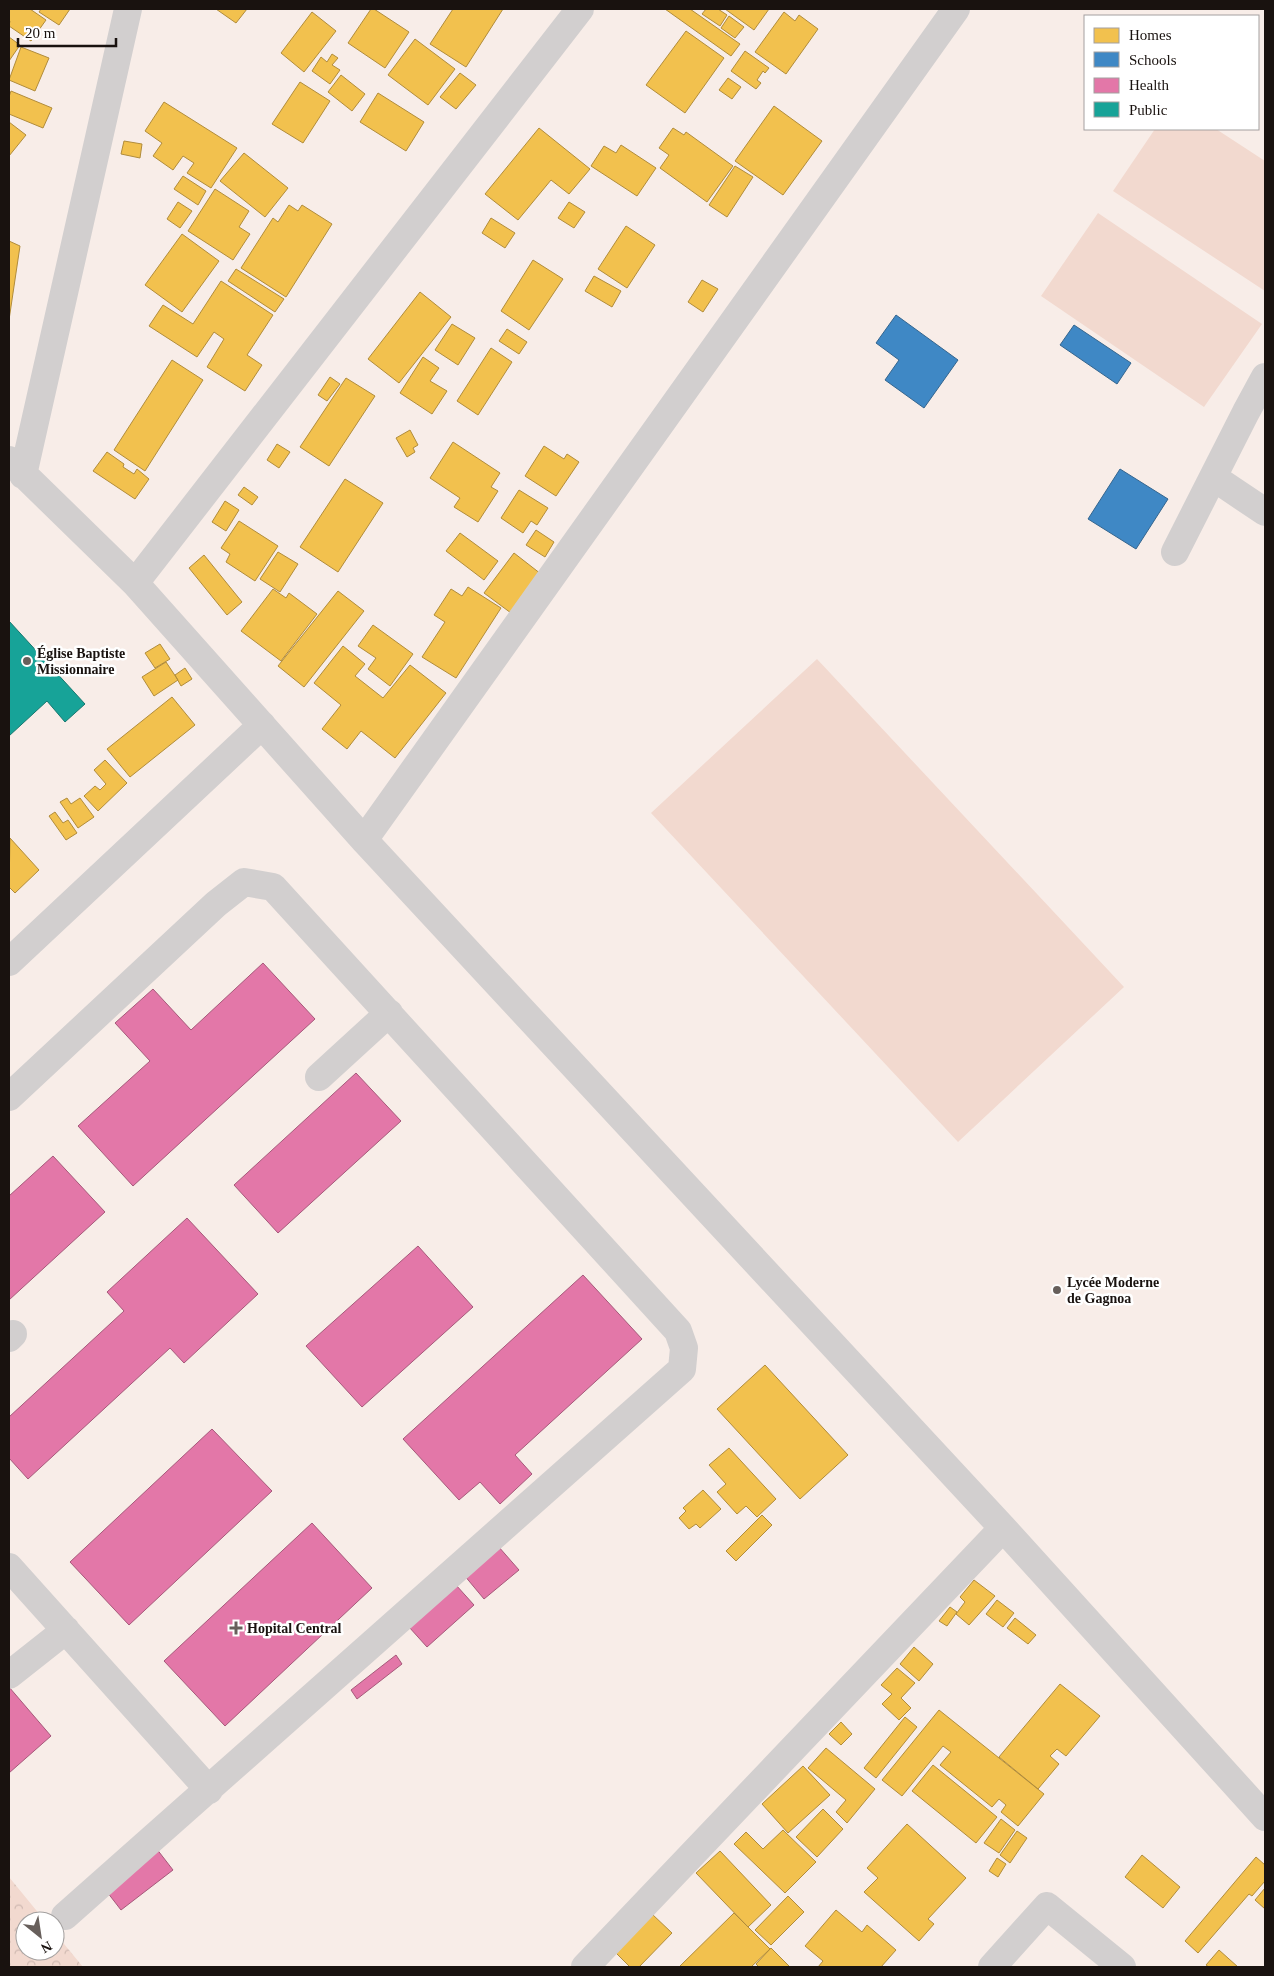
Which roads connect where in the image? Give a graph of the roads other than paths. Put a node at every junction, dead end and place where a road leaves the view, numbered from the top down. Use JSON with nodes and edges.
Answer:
{"nodes":[{"id":1,"x":128,"y":9,"type":"edge"},
{"id":2,"x":580,"y":9,"type":"edge"},
{"id":3,"x":956,"y":9,"type":"edge"},
{"id":4,"x":1265,"y":377,"type":"edge"},
{"id":5,"x":16,"y":467,"type":"edge"},
{"id":6,"x":1213,"y":477,"type":"junction"},
{"id":7,"x":1265,"y":512,"type":"edge"},
{"id":8,"x":1175,"y":552,"type":"dead end"},
{"id":9,"x":136,"y":584,"type":"junction"},
{"id":10,"x":262,"y":725,"type":"junction"},
{"id":11,"x":364,"y":840,"type":"junction"},
{"id":12,"x":9,"y":962,"type":"edge"},
{"id":13,"x":389,"y":1013,"type":"junction"},
{"id":14,"x":319,"y":1077,"type":"dead end"},
{"id":15,"x":14,"y":1083,"type":"edge"},
{"id":16,"x":1003,"y":1528,"type":"junction"},
{"id":17,"x":9,"y":1567,"type":"edge"},
{"id":18,"x":66,"y":1630,"type":"junction"},
{"id":19,"x":9,"y":1675,"type":"edge"},
{"id":20,"x":209,"y":1790,"type":"junction"},
{"id":21,"x":1265,"y":1817,"type":"edge"},
{"id":22,"x":65,"y":1916,"type":"dead end"},
{"id":23,"x":585,"y":1967,"type":"edge"},
{"id":24,"x":992,"y":1967,"type":"edge"},
{"id":25,"x":1122,"y":1967,"type":"edge"}],
"edges":[{"from":1,"to":5,"type":"street"},
{"from":2,"to":9,"type":"street"},
{"from":3,"to":11,"type":"street"},
{"from":4,"to":6,"type":"street"},
{"from":5,"to":9,"type":"street"},
{"from":6,"to":7,"type":"street"},
{"from":6,"to":8,"type":"street"},
{"from":9,"to":10,"type":"street"},
{"from":10,"to":11,"type":"street"},
{"from":10,"to":12,"type":"street"},
{"from":11,"to":16,"type":"street"},
{"from":13,"to":14,"type":"street"},
{"from":13,"to":15,"type":"street"},
{"from":13,"to":20,"type":"street"},
{"from":16,"to":21,"type":"street"},
{"from":16,"to":23,"type":"street"},
{"from":17,"to":18,"type":"street"},
{"from":18,"to":19,"type":"street"},
{"from":18,"to":20,"type":"street"},
{"from":20,"to":22,"type":"street"},
{"from":24,"to":25,"type":"street"}]}
